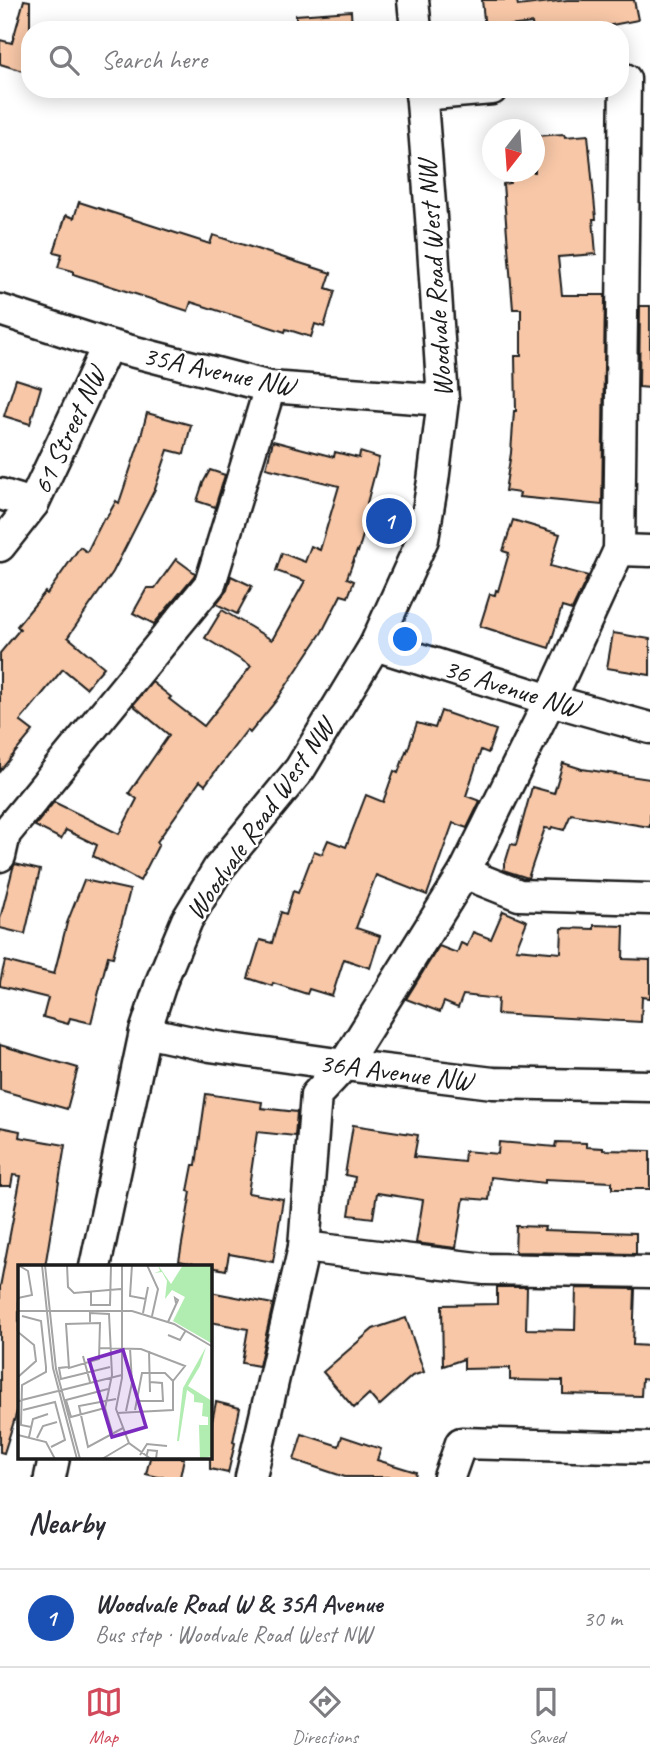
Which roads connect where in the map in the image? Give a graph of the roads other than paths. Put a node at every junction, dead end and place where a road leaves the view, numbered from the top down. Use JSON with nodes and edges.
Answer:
{"nodes":[{"id":1,"x":413,"y":0,"type":"edge"},
{"id":2,"x":415,"y":21,"type":"edge"},
{"id":3,"x":632,"y":78,"type":"edge"},
{"id":4,"x":421,"y":98,"type":"edge"},
{"id":5,"x":0,"y":310,"type":"edge"},
{"id":6,"x":108,"y":345,"type":"junction"},
{"id":7,"x":271,"y":387,"type":"junction"},
{"id":8,"x":443,"y":400,"type":"junction"},
{"id":9,"x":0,"y":494,"type":"edge"},
{"id":10,"x":33,"y":504,"type":"junction"},
{"id":11,"x":0,"y":546,"type":"edge"},
{"id":12,"x":619,"y":551,"type":"junction"},
{"id":13,"x":650,"y":551,"type":"edge"},
{"id":14,"x":375,"y":645,"type":"junction"},
{"id":15,"x":550,"y":700,"type":"junction"},
{"id":16,"x":650,"y":728,"type":"edge"},
{"id":17,"x":0,"y":856,"type":"edge"},
{"id":18,"x":464,"y":873,"type":"junction"},
{"id":19,"x":650,"y":899,"type":"edge"},
{"id":20,"x":145,"y":1032,"type":"junction"},
{"id":21,"x":344,"y":1065,"type":"junction"},
{"id":22,"x":650,"y":1086,"type":"edge"},
{"id":23,"x":304,"y":1247,"type":"junction"},
{"id":24,"x":95,"y":1265,"type":"edge"},
{"id":25,"x":650,"y":1272,"type":"edge"},
{"id":26,"x":650,"y":1448,"type":"edge"},
{"id":27,"x":251,"y":1477,"type":"edge"},
{"id":28,"x":449,"y":1477,"type":"edge"}],
"edges":[{"from":1,"to":2,"type":"street"},
{"from":3,"to":12,"type":"street"},
{"from":4,"to":8,"type":"street","name":"Woodvale Road West NW"},
{"from":5,"to":6,"type":"street","name":"35A Avenue NW"},
{"from":6,"to":7,"type":"street","name":"35A Avenue NW"},
{"from":6,"to":10,"type":"street","name":"61 Street NW"},
{"from":7,"to":8,"type":"street","name":"35A Avenue NW"},
{"from":7,"to":17,"type":"street"},
{"from":8,"to":14,"type":"street","name":"Woodvale Road West NW"},
{"from":9,"to":10,"type":"street"},
{"from":10,"to":11,"type":"street","name":"61 Street NW"},
{"from":12,"to":13,"type":"street"},
{"from":12,"to":15,"type":"street"},
{"from":14,"to":15,"type":"street","name":"36 Avenue NW"},
{"from":14,"to":20,"type":"street","name":"Woodvale Road West NW"},
{"from":15,"to":16,"type":"street","name":"36 Avenue NW"},
{"from":15,"to":18,"type":"street"},
{"from":18,"to":19,"type":"street"},
{"from":18,"to":21,"type":"street"},
{"from":20,"to":21,"type":"street","name":"36A Avenue NW"},
{"from":20,"to":24,"type":"street","name":"Woodvale Road West NW"},
{"from":21,"to":22,"type":"street","name":"36A Avenue NW"},
{"from":21,"to":23,"type":"street"},
{"from":23,"to":25,"type":"street"},
{"from":23,"to":27,"type":"street"},
{"from":26,"to":28,"type":"street"}]}
